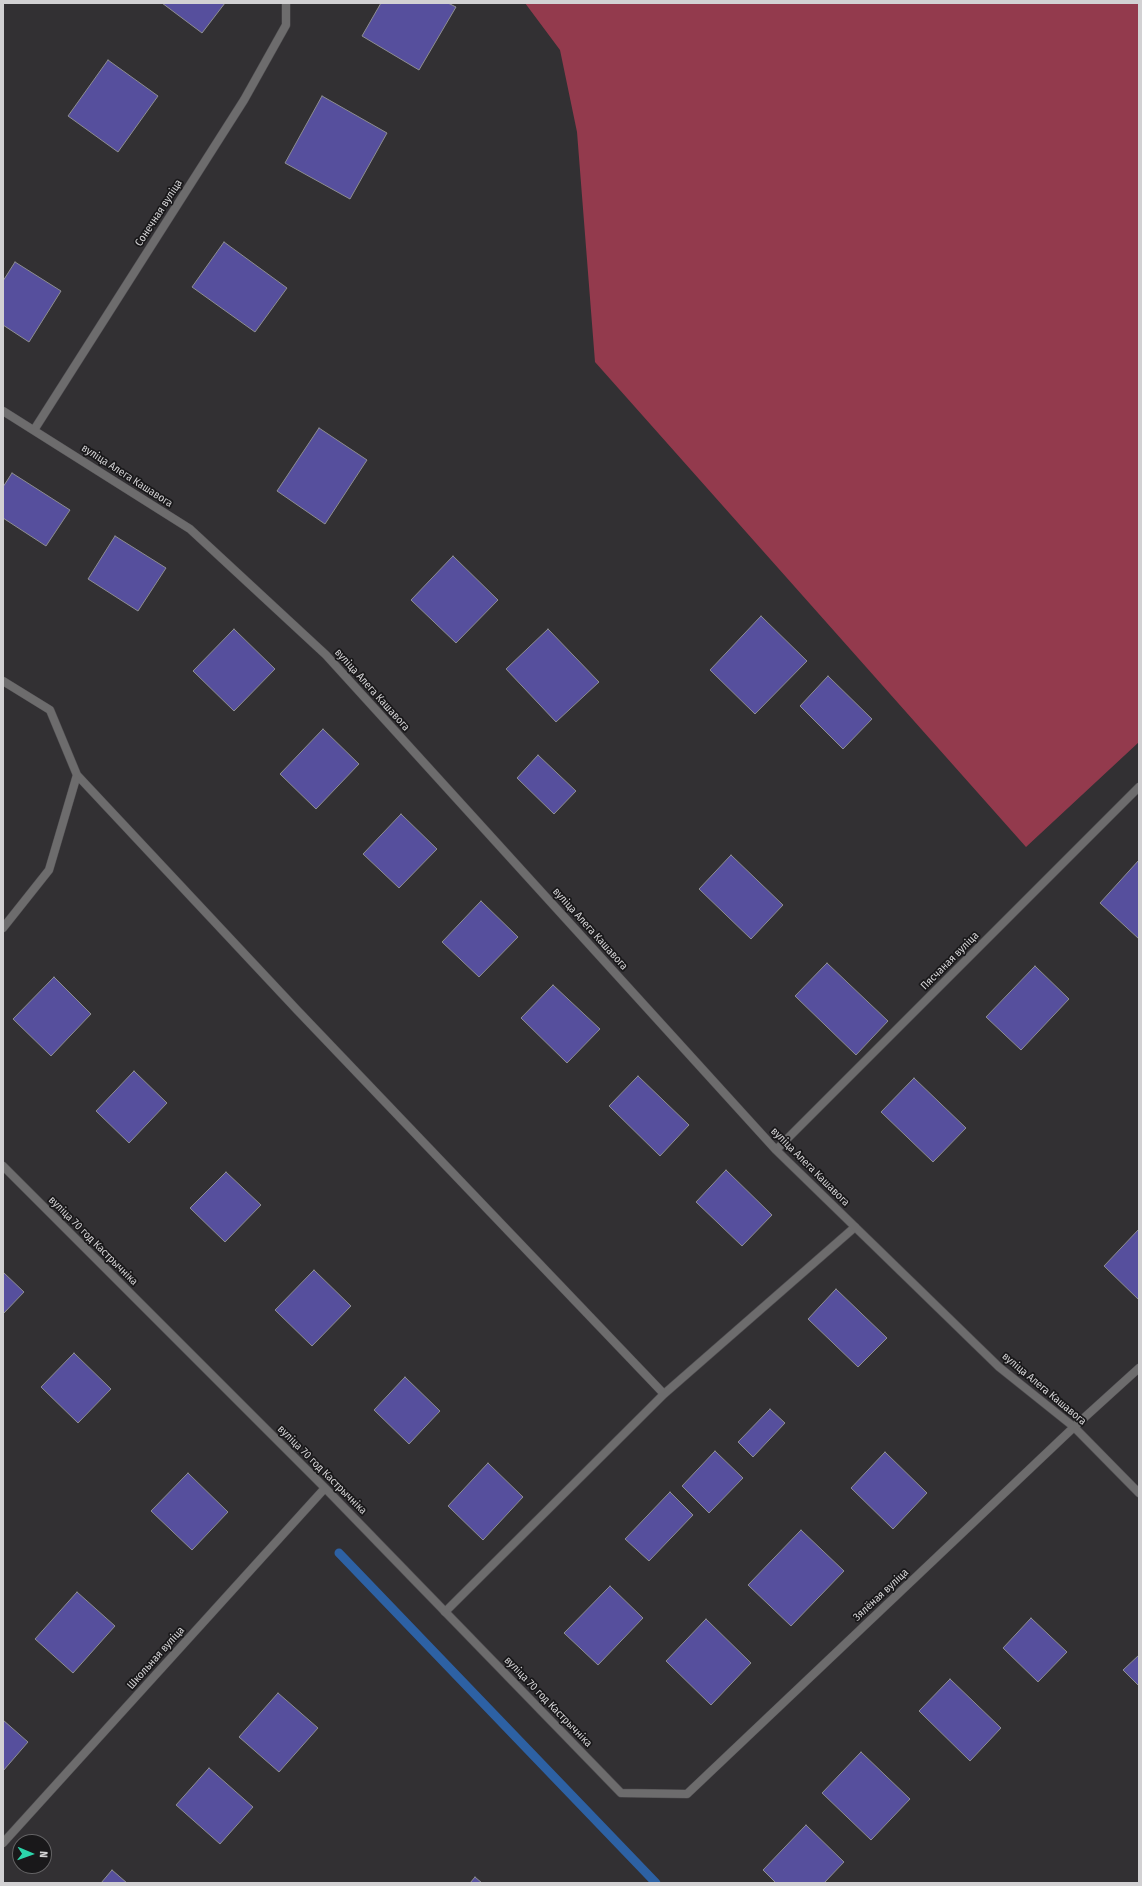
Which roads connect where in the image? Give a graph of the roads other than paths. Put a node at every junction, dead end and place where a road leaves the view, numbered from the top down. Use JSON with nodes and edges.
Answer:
{"nodes":[{"id":1,"x":286,"y":3,"type":"edge"},
{"id":2,"x":3,"y":410,"type":"edge"},
{"id":3,"x":34,"y":430,"type":"junction"},
{"id":4,"x":3,"y":681,"type":"edge"},
{"id":5,"x":77,"y":775,"type":"junction"},
{"id":6,"x":1139,"y":787,"type":"edge"},
{"id":7,"x":3,"y":928,"type":"edge"},
{"id":8,"x":776,"y":1150,"type":"junction"},
{"id":9,"x":3,"y":1166,"type":"edge"},
{"id":10,"x":855,"y":1227,"type":"junction"},
{"id":11,"x":1139,"y":1368,"type":"edge"},
{"id":12,"x":664,"y":1394,"type":"junction"},
{"id":13,"x":1074,"y":1427,"type":"junction"},
{"id":14,"x":325,"y":1488,"type":"junction"},
{"id":15,"x":1139,"y":1492,"type":"edge"},
{"id":16,"x":445,"y":1612,"type":"junction"},
{"id":17,"x":621,"y":1793,"type":"joint"},
{"id":18,"x":3,"y":1843,"type":"edge"}],
"edges":[{"from":1,"to":3,"type":"street","name":"Сонечная вуліца"},
{"from":2,"to":3,"type":"street","name":"вуліца Алега Кашавога"},
{"from":3,"to":8,"type":"street","name":"вуліца Алега Кашавога"},
{"from":4,"to":5,"type":"street"},
{"from":5,"to":7,"type":"street"},
{"from":5,"to":12,"type":"street"},
{"from":6,"to":8,"type":"street","name":"Пясчаная вуліца"},
{"from":8,"to":10,"type":"street","name":"вуліца Алега Кашавога"},
{"from":9,"to":14,"type":"street","name":"вуліца 70 год Кастрычніка"},
{"from":10,"to":12,"type":"street"},
{"from":10,"to":13,"type":"street","name":"вуліца Алега Кашавога"},
{"from":11,"to":13,"type":"street","name":"Зялёная вуліца"},
{"from":12,"to":16,"type":"street"},
{"from":13,"to":15,"type":"street","name":"вуліца Алега Кашавога"},
{"from":13,"to":17,"type":"street","name":"Зялёная вуліца"},
{"from":14,"to":16,"type":"street","name":"вуліца 70 год Кастрычніка"},
{"from":14,"to":18,"type":"street","name":"Школьная вуліца"},
{"from":16,"to":17,"type":"street","name":"вуліца 70 год Кастрычніка"}]}
